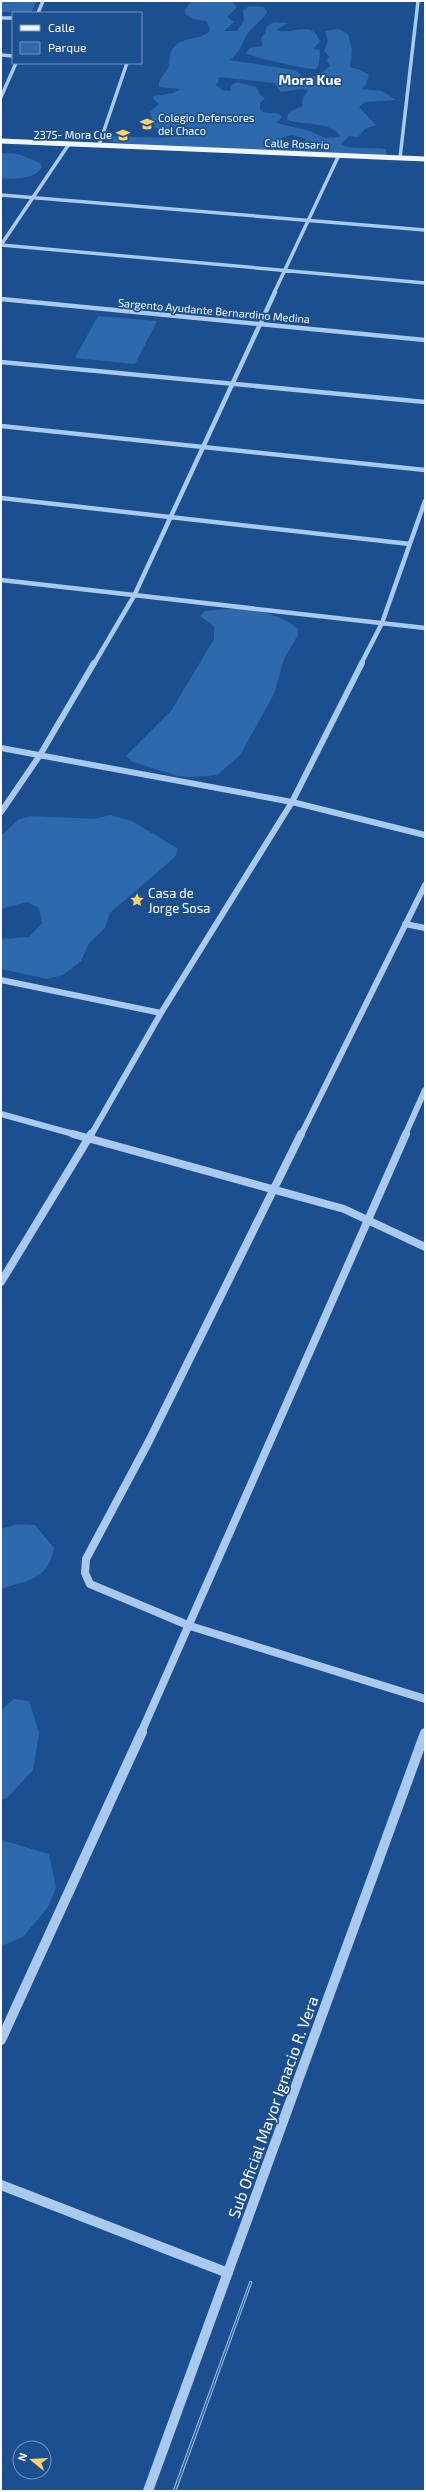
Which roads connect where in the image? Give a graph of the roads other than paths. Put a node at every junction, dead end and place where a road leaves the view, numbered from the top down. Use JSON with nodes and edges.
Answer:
{"nodes":[{"id":1,"x":43,"y":1,"type":"edge"},
{"id":2,"x":418,"y":1,"type":"edge"},
{"id":3,"x":38,"y":12,"type":"edge"},
{"id":4,"x":1,"y":18,"type":"edge"},
{"id":5,"x":12,"y":18,"type":"edge"},
{"id":6,"x":1,"y":55,"type":"edge"},
{"id":7,"x":12,"y":56,"type":"edge"},
{"id":8,"x":16,"y":64,"type":"edge"},
{"id":9,"x":127,"y":64,"type":"edge"},
{"id":10,"x":1,"y":95,"type":"edge"},
{"id":11,"x":1,"y":141,"type":"edge"},
{"id":12,"x":69,"y":144,"type":"junction"},
{"id":13,"x":98,"y":145,"type":"junction"},
{"id":14,"x":339,"y":155,"type":"junction"},
{"id":15,"x":400,"y":158,"type":"junction"},
{"id":16,"x":425,"y":159,"type":"edge"},
{"id":17,"x":1,"y":195,"type":"edge"},
{"id":18,"x":34,"y":198,"type":"junction"},
{"id":19,"x":308,"y":220,"type":"junction"},
{"id":20,"x":425,"y":230,"type":"edge"},
{"id":21,"x":1,"y":245,"type":"edge"},
{"id":22,"x":284,"y":271,"type":"junction"},
{"id":23,"x":425,"y":284,"type":"edge"},
{"id":24,"x":1,"y":299,"type":"edge"},
{"id":25,"x":259,"y":324,"type":"junction"},
{"id":26,"x":425,"y":340,"type":"edge"},
{"id":27,"x":1,"y":362,"type":"edge"},
{"id":28,"x":231,"y":384,"type":"junction"},
{"id":29,"x":425,"y":402,"type":"edge"},
{"id":30,"x":1,"y":426,"type":"edge"},
{"id":31,"x":202,"y":446,"type":"junction"},
{"id":32,"x":425,"y":470,"type":"edge"},
{"id":33,"x":1,"y":498,"type":"edge"},
{"id":34,"x":425,"y":501,"type":"edge"},
{"id":35,"x":169,"y":517,"type":"junction"},
{"id":36,"x":410,"y":544,"type":"junction"},
{"id":37,"x":1,"y":580,"type":"edge"},
{"id":38,"x":134,"y":596,"type":"junction"},
{"id":39,"x":382,"y":623,"type":"junction"},
{"id":40,"x":425,"y":628,"type":"edge"},
{"id":41,"x":1,"y":748,"type":"edge"},
{"id":42,"x":40,"y":755,"type":"junction"},
{"id":43,"x":292,"y":802,"type":"junction"},
{"id":44,"x":1,"y":812,"type":"edge"},
{"id":45,"x":425,"y":835,"type":"edge"},
{"id":46,"x":425,"y":885,"type":"edge"},
{"id":47,"x":406,"y":924,"type":"junction"},
{"id":48,"x":425,"y":928,"type":"edge"},
{"id":49,"x":1,"y":980,"type":"edge"},
{"id":50,"x":162,"y":1013,"type":"junction"},
{"id":51,"x":425,"y":1090,"type":"edge"},
{"id":52,"x":1,"y":1114,"type":"edge"},
{"id":53,"x":89,"y":1138,"type":"junction"},
{"id":54,"x":274,"y":1189,"type":"junction"},
{"id":55,"x":367,"y":1220,"type":"junction"},
{"id":56,"x":425,"y":1247,"type":"edge"},
{"id":57,"x":1,"y":1282,"type":"edge"},
{"id":58,"x":190,"y":1626,"type":"junction"},
{"id":59,"x":425,"y":1699,"type":"edge"},
{"id":60,"x":425,"y":1733,"type":"edge"},
{"id":61,"x":1,"y":2040,"type":"edge"},
{"id":62,"x":1,"y":2185,"type":"edge"},
{"id":63,"x":228,"y":2273,"type":"junction"},
{"id":64,"x":148,"y":2491,"type":"edge"}],
"edges":[{"from":1,"to":3,"type":"street"},
{"from":2,"to":15,"type":"street"},
{"from":4,"to":5,"type":"street"},
{"from":6,"to":7,"type":"street"},
{"from":8,"to":10,"type":"street"},
{"from":9,"to":13,"type":"street"},
{"from":11,"to":12,"type":"main road","name":"Calle Rosario"},
{"from":12,"to":13,"type":"main road","name":"Calle Rosario"},
{"from":12,"to":18,"type":"street"},
{"from":13,"to":14,"type":"main road","name":"Calle Rosario"},
{"from":14,"to":15,"type":"main road","name":"Calle Rosario"},
{"from":14,"to":19,"type":"street"},
{"from":15,"to":16,"type":"main road","name":"Calle Rosario"},
{"from":17,"to":18,"type":"street"},
{"from":18,"to":19,"type":"street"},
{"from":18,"to":21,"type":"street"},
{"from":19,"to":20,"type":"street"},
{"from":19,"to":22,"type":"street"},
{"from":21,"to":22,"type":"street"},
{"from":22,"to":23,"type":"street"},
{"from":22,"to":25,"type":"street"},
{"from":24,"to":25,"type":"street","name":"Sargento Ayudante Bernardino Medina"},
{"from":25,"to":26,"type":"street","name":"Sargento Ayudante Bernardino Medina"},
{"from":25,"to":28,"type":"street"},
{"from":27,"to":28,"type":"street"},
{"from":28,"to":29,"type":"street"},
{"from":28,"to":31,"type":"street"},
{"from":30,"to":31,"type":"street"},
{"from":31,"to":32,"type":"street"},
{"from":31,"to":35,"type":"street"},
{"from":33,"to":35,"type":"street"},
{"from":34,"to":36,"type":"street"},
{"from":35,"to":36,"type":"street"},
{"from":35,"to":38,"type":"street"},
{"from":36,"to":39,"type":"street"},
{"from":37,"to":38,"type":"street"},
{"from":38,"to":39,"type":"street"},
{"from":38,"to":42,"type":"street"},
{"from":39,"to":40,"type":"street"},
{"from":39,"to":43,"type":"street"},
{"from":41,"to":42,"type":"street"},
{"from":42,"to":43,"type":"street"},
{"from":42,"to":44,"type":"street"},
{"from":43,"to":45,"type":"street"},
{"from":43,"to":50,"type":"street"},
{"from":46,"to":47,"type":"street"},
{"from":47,"to":48,"type":"street"},
{"from":47,"to":54,"type":"street"},
{"from":49,"to":50,"type":"street"},
{"from":50,"to":53,"type":"street"},
{"from":51,"to":55,"type":"street"},
{"from":52,"to":53,"type":"street"},
{"from":53,"to":54,"type":"street"},
{"from":53,"to":57,"type":"street"},
{"from":54,"to":55,"type":"street"},
{"from":54,"to":58,"type":"street"},
{"from":55,"to":56,"type":"street"},
{"from":55,"to":58,"type":"street"},
{"from":58,"to":59,"type":"street"},
{"from":58,"to":61,"type":"street"},
{"from":60,"to":63,"type":"street","name":"Sub Oficial Mayor Ignacio R. Vera"},
{"from":62,"to":63,"type":"street"},
{"from":63,"to":64,"type":"street","name":"Sub Oficial Mayor Ignacio R. Vera"}]}
